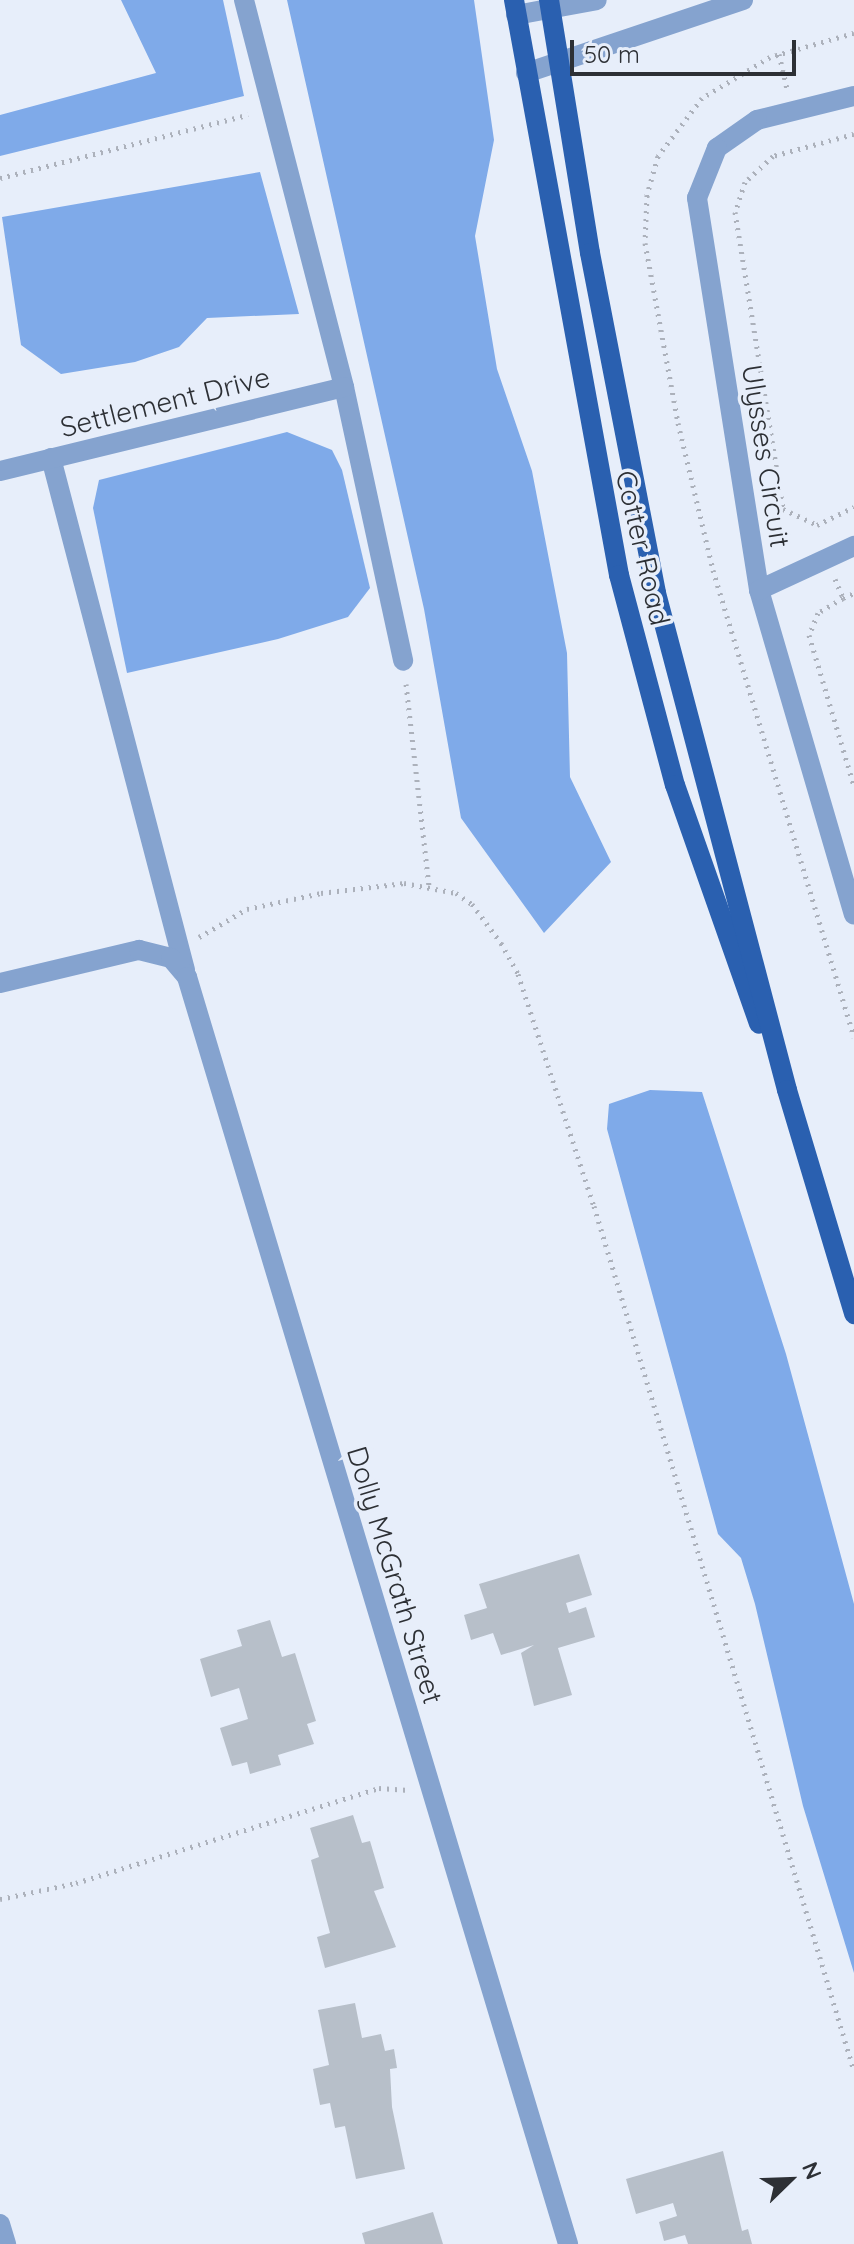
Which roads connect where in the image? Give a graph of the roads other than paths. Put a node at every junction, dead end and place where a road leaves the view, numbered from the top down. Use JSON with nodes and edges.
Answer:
{"nodes":[{"id":1,"x":244,"y":0,"type":"edge"},
{"id":2,"x":597,"y":0,"type":"edge"},
{"id":3,"x":743,"y":0,"type":"edge"},
{"id":4,"x":549,"y":4,"type":"edge"},
{"id":5,"x":515,"y":7,"type":"edge"},
{"id":6,"x":560,"y":61,"type":"junction"},
{"id":7,"x":526,"y":73,"type":"junction"},
{"id":8,"x":854,"y":96,"type":"edge"},
{"id":9,"x":344,"y":387,"type":"junction"},
{"id":10,"x":51,"y":458,"type":"junction"},
{"id":11,"x":0,"y":471,"type":"edge"},
{"id":12,"x":854,"y":546,"type":"edge"},
{"id":13,"x":759,"y":590,"type":"junction"},
{"id":14,"x":403,"y":661,"type":"road end"},
{"id":15,"x":854,"y":914,"type":"edge"},
{"id":16,"x":187,"y":977,"type":"junction"},
{"id":17,"x":0,"y":983,"type":"edge"},
{"id":18,"x":787,"y":1090,"type":"junction"},
{"id":19,"x":854,"y":1314,"type":"edge"},
{"id":20,"x":0,"y":2224,"type":"edge"},
{"id":21,"x":6,"y":2244,"type":"edge"},
{"id":22,"x":568,"y":2244,"type":"edge"}],
"edges":[{"from":1,"to":9,"type":"street"},
{"from":2,"to":4,"type":"street"},
{"from":3,"to":6,"type":"street"},
{"from":4,"to":5,"type":"street"},
{"from":4,"to":6,"type":"main road","name":"Cotter Road"},
{"from":5,"to":7,"type":"main road","name":"Cotter Road"},
{"from":6,"to":7,"type":"street"},
{"from":6,"to":18,"type":"main road","name":"Cotter Road"},
{"from":7,"to":18,"type":"main road","name":"Cotter Road"},
{"from":8,"to":13,"type":"street","name":"Ulysses Circuit"},
{"from":9,"to":10,"type":"street","name":"Settlement Drive"},
{"from":9,"to":14,"type":"street"},
{"from":10,"to":11,"type":"street","name":"Settlement Drive"},
{"from":10,"to":16,"type":"street","name":"Dolly McGrath Street"},
{"from":12,"to":13,"type":"street"},
{"from":13,"to":15,"type":"street","name":"Ulysses Circuit"},
{"from":16,"to":17,"type":"street"},
{"from":16,"to":22,"type":"street","name":"Dolly McGrath Street"},
{"from":18,"to":19,"type":"main road","name":"Cotter Road"},
{"from":20,"to":21,"type":"street"}]}
